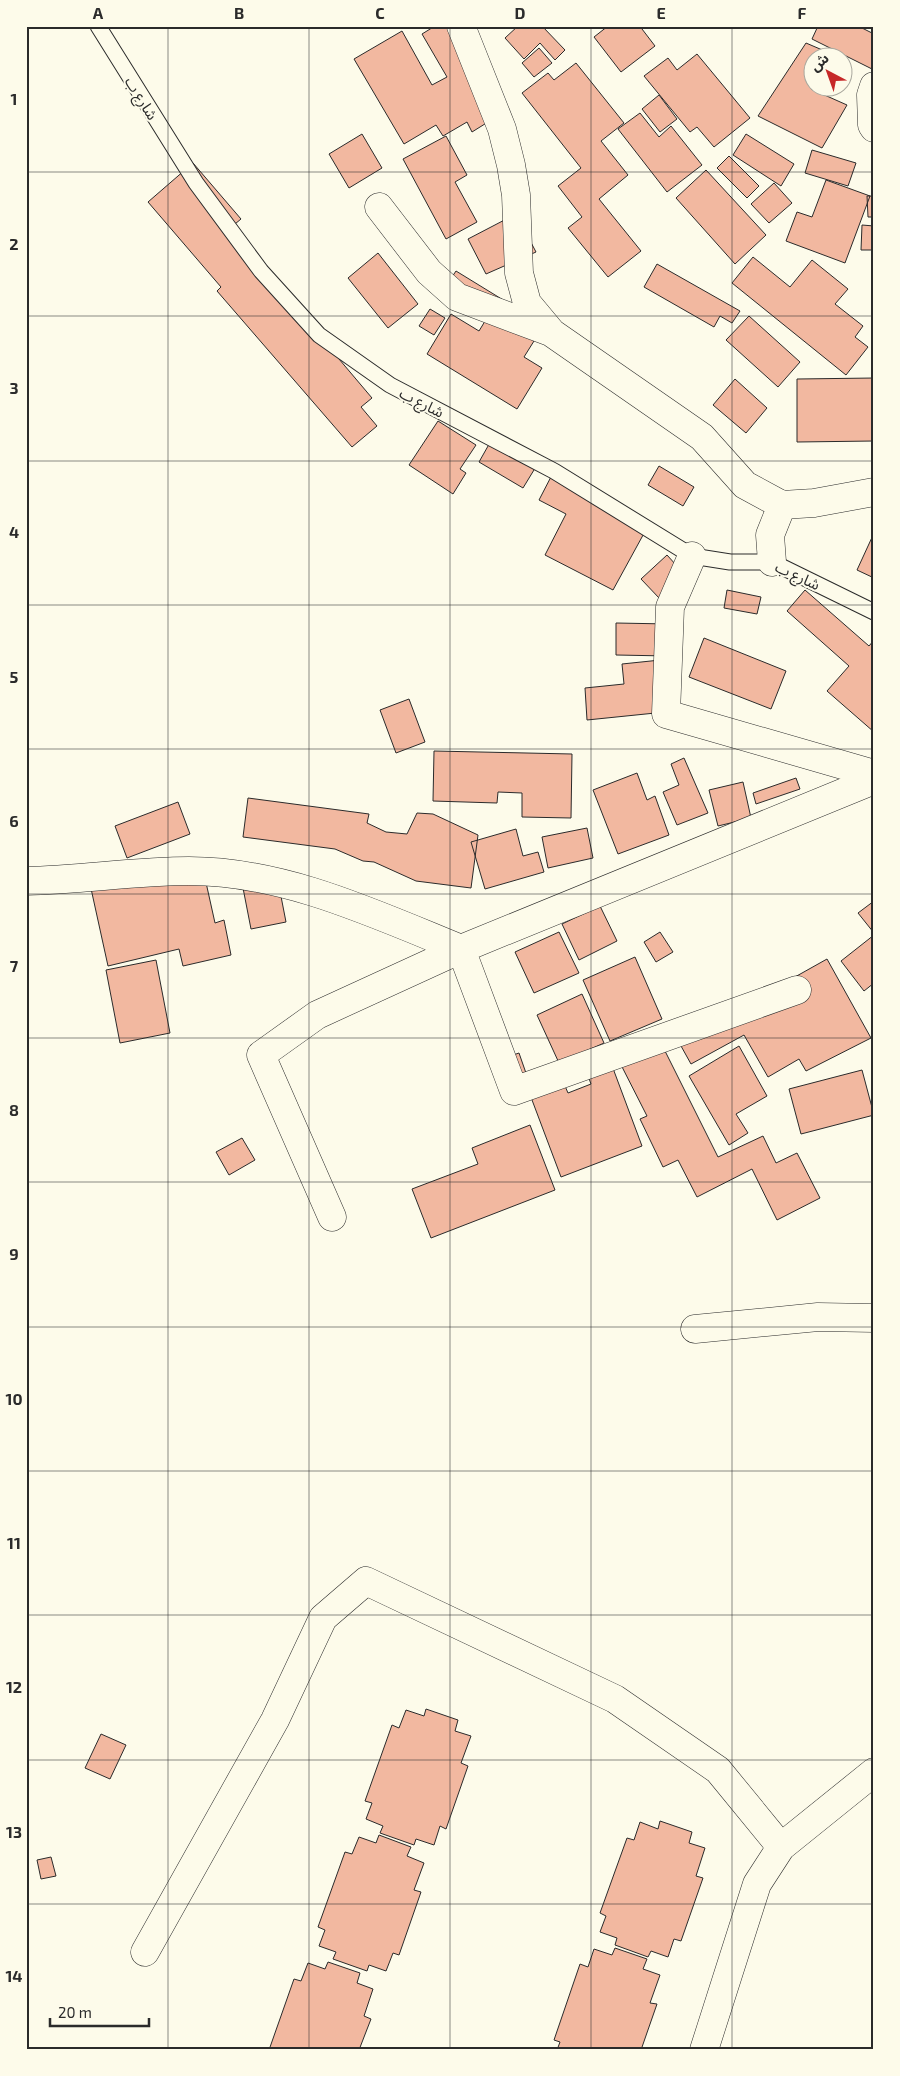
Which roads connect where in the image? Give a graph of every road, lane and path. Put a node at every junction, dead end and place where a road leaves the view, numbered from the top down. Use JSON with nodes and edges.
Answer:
{"nodes":[{"id":1,"x":98,"y":26,"type":"edge"},
{"id":2,"x":461,"y":26,"type":"edge"},
{"id":3,"x":874,"y":86,"type":"edge"},
{"id":4,"x":874,"y":128,"type":"edge"},
{"id":5,"x":379,"y":208,"type":"dead end"},
{"id":6,"x":552,"y":333,"type":"junction"},
{"id":7,"x":874,"y":492,"type":"edge"},
{"id":8,"x":782,"y":505,"type":"junction"},
{"id":9,"x":692,"y":556,"type":"junction"},
{"id":10,"x":772,"y":562,"type":"junction"},
{"id":11,"x":874,"y":612,"type":"edge"},
{"id":12,"x":874,"y":774,"type":"edge"},
{"id":13,"x":874,"y":780,"type":"edge"},
{"id":14,"x":26,"y":881,"type":"edge"},
{"id":15,"x":461,"y":949,"type":"junction"},
{"id":16,"x":797,"y":990,"type":"dead end"},
{"id":17,"x":332,"y":1217,"type":"dead end"},
{"id":18,"x":874,"y":1318,"type":"edge"},
{"id":19,"x":694,"y":1329,"type":"dead end"},
{"id":20,"x":874,"y":1772,"type":"edge"},
{"id":21,"x":780,"y":1847,"type":"junction"},
{"id":22,"x":145,"y":1952,"type":"dead end"},
{"id":23,"x":704,"y":2050,"type":"edge"}],
"edges":[{"from":1,"to":9,"type":"lane","name":"شارع ب"},
{"from":2,"to":6,"type":"street"},
{"from":3,"to":4,"type":"street"},
{"from":5,"to":6,"type":"street"},
{"from":6,"to":8,"type":"street"},
{"from":7,"to":8,"type":"street"},
{"from":8,"to":10,"type":"street"},
{"from":9,"to":10,"type":"lane","name":"شارع ب"},
{"from":9,"to":12,"type":"street"},
{"from":10,"to":11,"type":"lane","name":"شارع ب"},
{"from":13,"to":15,"type":"street"},
{"from":14,"to":15,"type":"street"},
{"from":15,"to":16,"type":"street"},
{"from":15,"to":17,"type":"street"},
{"from":18,"to":19,"type":"street"},
{"from":20,"to":21,"type":"street"},
{"from":21,"to":22,"type":"street"},
{"from":21,"to":23,"type":"street"}]}
